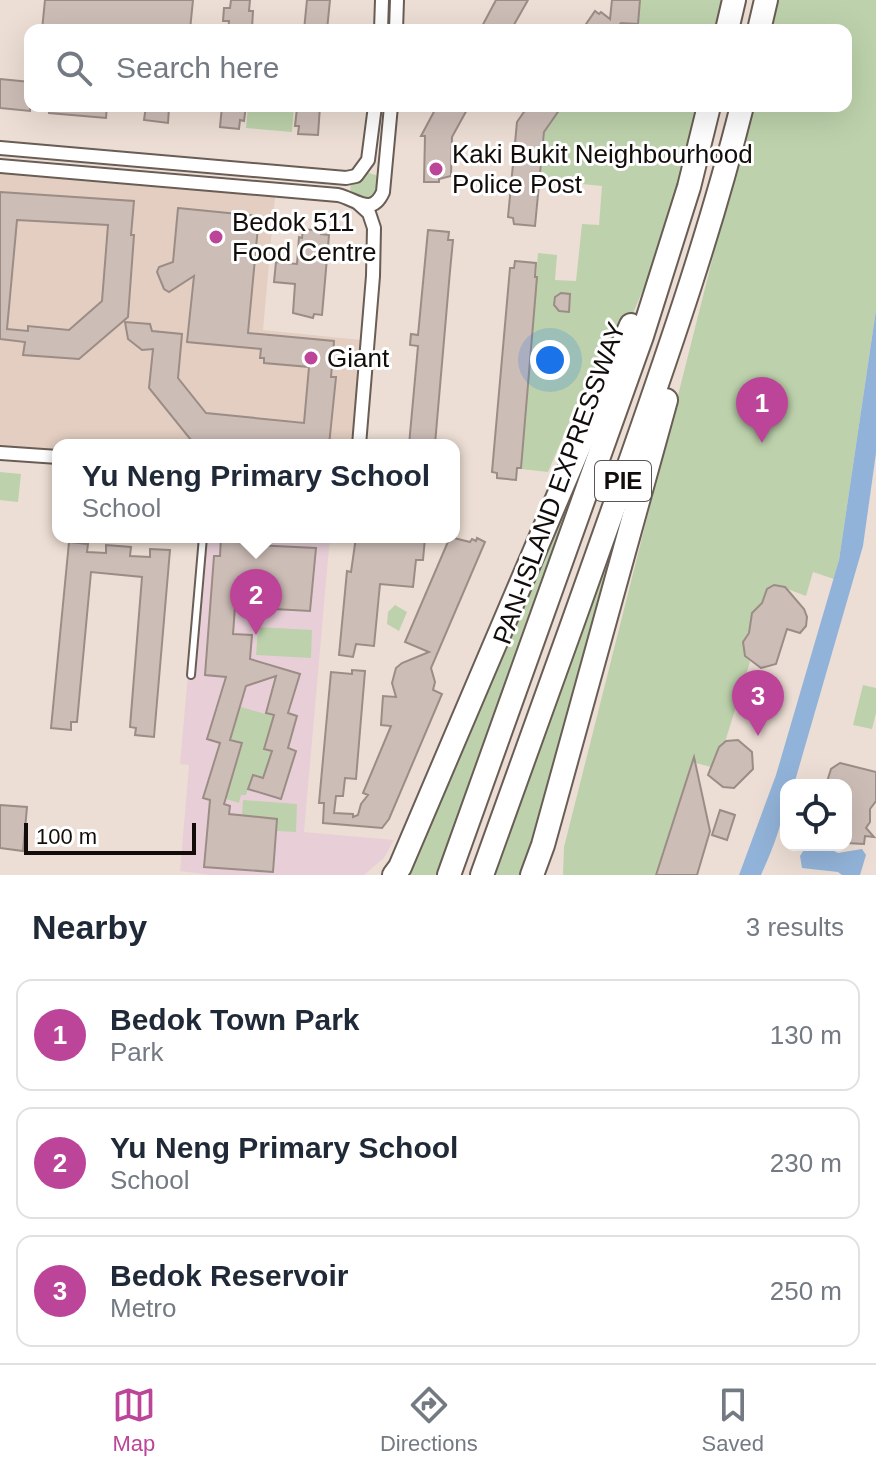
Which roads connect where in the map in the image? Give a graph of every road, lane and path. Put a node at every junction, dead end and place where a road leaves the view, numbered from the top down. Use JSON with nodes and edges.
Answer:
{"nodes":[{"id":1,"x":382,"y":0,"type":"edge"},
{"id":2,"x":397,"y":0,"type":"edge"},
{"id":3,"x":734,"y":0,"type":"edge"},
{"id":4,"x":766,"y":0,"type":"edge"},
{"id":5,"x":381,"y":24,"type":"edge"},
{"id":6,"x":396,"y":24,"type":"edge"},
{"id":7,"x":728,"y":24,"type":"edge"},
{"id":8,"x":760,"y":24,"type":"edge"},
{"id":9,"x":374,"y":112,"type":"edge"},
{"id":10,"x":390,"y":112,"type":"edge"},
{"id":11,"x":708,"y":112,"type":"edge"},
{"id":12,"x":740,"y":112,"type":"edge"},
{"id":13,"x":0,"y":148,"type":"edge"},
{"id":14,"x":0,"y":166,"type":"edge"},
{"id":15,"x":356,"y":176,"type":"junction"},
{"id":16,"x":689,"y":187,"type":"junction"},
{"id":17,"x":383,"y":190,"type":"junction"},
{"id":18,"x":357,"y":202,"type":"junction"},
{"id":19,"x":683,"y":310,"type":"junction"},
{"id":20,"x":359,"y":439,"type":"edge"},
{"id":21,"x":0,"y":453,"type":"edge"},
{"id":22,"x":52,"y":457,"type":"edge"},
{"id":23,"x":202,"y":543,"type":"edge"},
{"id":24,"x":191,"y":675,"type":"dead end"},
{"id":25,"x":543,"y":845,"type":"junction"},
{"id":26,"x":398,"y":872,"type":"edge"},
{"id":27,"x":449,"y":875,"type":"edge"},
{"id":28,"x":482,"y":875,"type":"edge"},
{"id":29,"x":532,"y":875,"type":"edge"},
{"id":30,"x":543,"y":875,"type":"edge"}],
"edges":[{"from":1,"to":5,"type":"street"},
{"from":2,"to":6,"type":"street"},
{"from":3,"to":7,"type":"highway"},
{"from":4,"to":8,"type":"highway"},
{"from":9,"to":15,"type":"street"},
{"from":10,"to":17,"type":"street"},
{"from":11,"to":16,"type":"highway","name":"PAN-ISLAND EXPRESSWAY","number":"PIE"},
{"from":12,"to":19,"type":"highway","number":"PIE"},
{"from":13,"to":15,"type":"street"},
{"from":14,"to":18,"type":"street"},
{"from":15,"to":17,"type":"street"},
{"from":15,"to":18,"type":"street"},
{"from":16,"to":26,"type":"highway"},
{"from":16,"to":27,"type":"highway","name":"PAN-ISLAND EXPRESSWAY","number":"PIE"},
{"from":17,"to":18,"type":"street"},
{"from":18,"to":20,"type":"street"},
{"from":19,"to":25,"type":"highway"},
{"from":19,"to":28,"type":"highway","number":"PIE"},
{"from":21,"to":22,"type":"street"},
{"from":23,"to":24,"type":"lane"},
{"from":25,"to":29,"type":"highway"},
{"from":25,"to":30,"type":"highway"}]}
